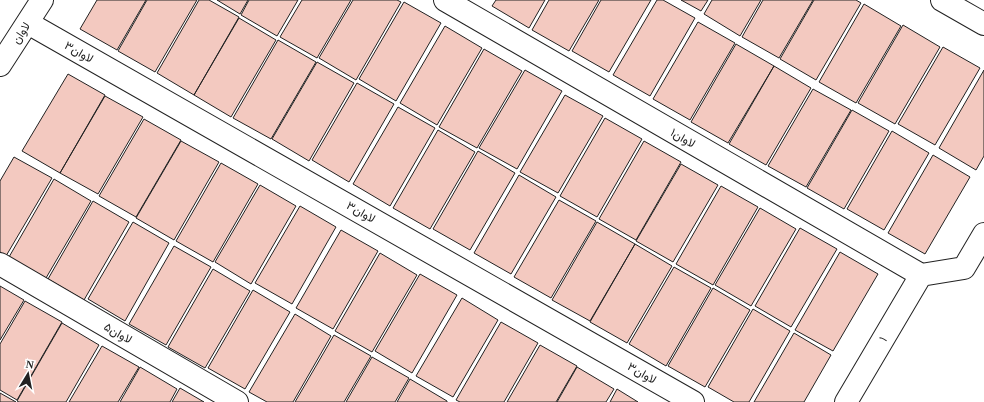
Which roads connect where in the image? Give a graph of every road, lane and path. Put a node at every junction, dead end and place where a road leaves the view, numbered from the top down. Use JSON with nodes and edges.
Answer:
{"nodes":[{"id":1,"x":42,"y":0,"type":"edge"},
{"id":2,"x":445,"y":0,"type":"edge"},
{"id":3,"x":942,"y":0,"type":"edge"},
{"id":4,"x":28,"y":23,"type":"junction"},
{"id":5,"x":984,"y":24,"type":"edge"},
{"id":6,"x":0,"y":65,"type":"edge"},
{"id":7,"x":984,"y":234,"type":"edge"},
{"id":8,"x":0,"y":264,"type":"edge"},
{"id":9,"x":921,"y":275,"type":"junction"},
{"id":10,"x":237,"y":402,"type":"edge"},
{"id":11,"x":693,"y":402,"type":"edge"},
{"id":12,"x":846,"y":402,"type":"edge"}],
"edges":[{"from":1,"to":4,"type":"street","name":"لاوان"},
{"from":2,"to":9,"type":"street","name":"۱لاوان"},
{"from":3,"to":5,"type":"street"},
{"from":4,"to":6,"type":"street","name":"لاوان"},
{"from":4,"to":11,"type":"street","name":"۳لاوان"},
{"from":7,"to":9,"type":"street"},
{"from":8,"to":10,"type":"street","name":"۵لاوان"},
{"from":9,"to":12,"type":"street","name":"۱"}]}
